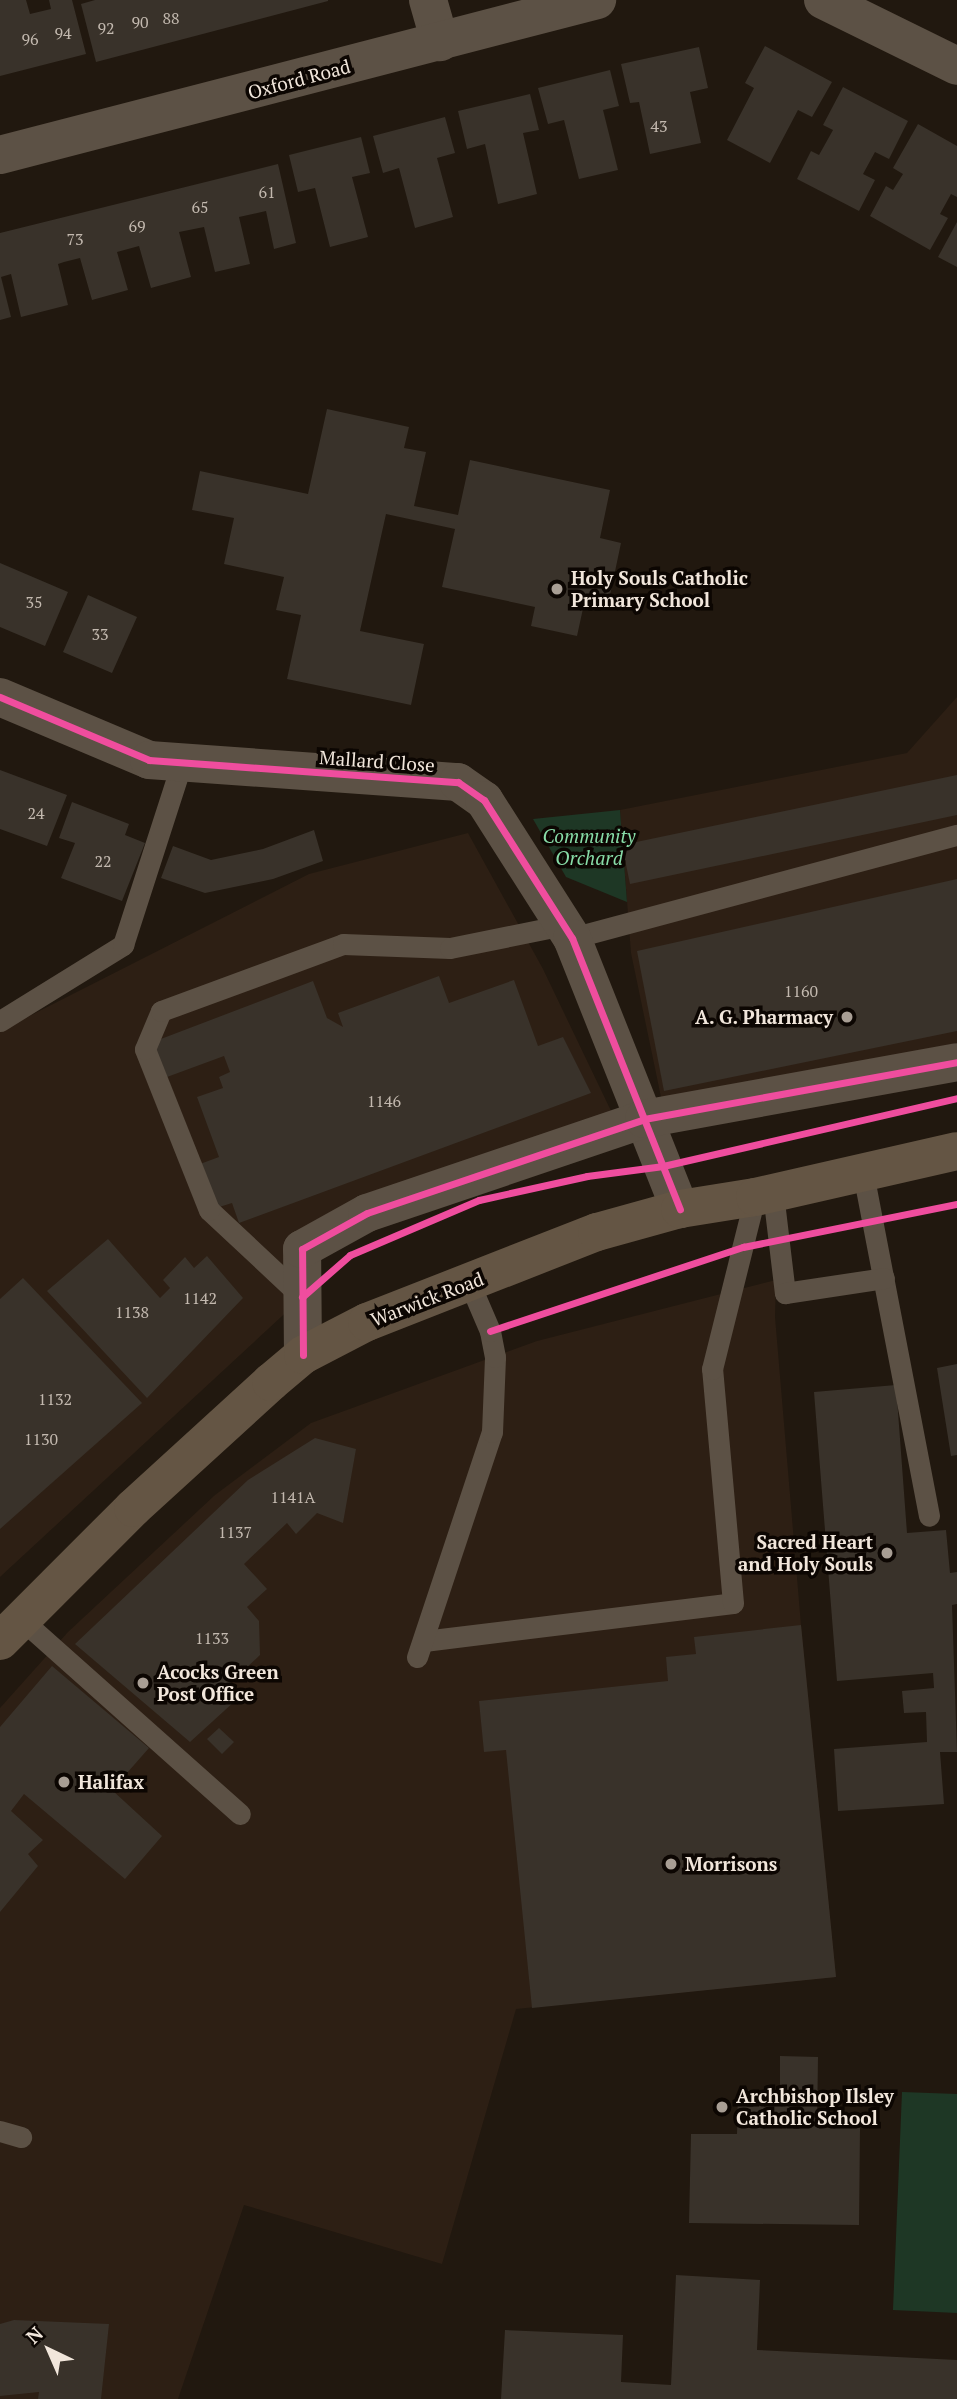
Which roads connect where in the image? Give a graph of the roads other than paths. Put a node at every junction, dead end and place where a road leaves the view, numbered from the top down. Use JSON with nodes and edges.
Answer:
{"nodes":[{"id":1,"x":428,"y":0,"type":"edge"},
{"id":2,"x":597,"y":0,"type":"edge"},
{"id":3,"x":823,"y":0,"type":"edge"},
{"id":4,"x":440,"y":42,"type":"junction"},
{"id":5,"x":957,"y":66,"type":"edge"},
{"id":6,"x":0,"y":155,"type":"edge"},
{"id":7,"x":0,"y":697,"type":"edge"},
{"id":8,"x":182,"y":762,"type":"junction"},
{"id":9,"x":957,"y":835,"type":"edge"},
{"id":10,"x":568,"y":932,"type":"junction"},
{"id":11,"x":0,"y":1021,"type":"edge"},
{"id":12,"x":957,"y":1062,"type":"edge"},
{"id":13,"x":644,"y":1119,"type":"junction"},
{"id":14,"x":957,"y":1151,"type":"edge"},
{"id":15,"x":863,"y":1173,"type":"junction"},
{"id":16,"x":764,"y":1195,"type":"junction"},
{"id":17,"x":680,"y":1209,"type":"junction"},
{"id":18,"x":884,"y":1278,"type":"junction"},
{"id":19,"x":469,"y":1282,"type":"junction"},
{"id":20,"x":302,"y":1297,"type":"junction"},
{"id":21,"x":303,"y":1355,"type":"junction"},
{"id":22,"x":929,"y":1516,"type":"dead end"},
{"id":23,"x":11,"y":1630,"type":"edge"},
{"id":24,"x":240,"y":1814,"type":"dead end"},
{"id":25,"x":0,"y":2131,"type":"edge"},
{"id":26,"x":22,"y":2137,"type":"dead end"}],
"edges":[{"from":1,"to":4,"type":"street"},
{"from":2,"to":4,"type":"street","name":"Oxford Road"},
{"from":3,"to":5,"type":"street"},
{"from":4,"to":6,"type":"street","name":"Oxford Road"},
{"from":7,"to":8,"type":"street","name":"Mallard Close"},
{"from":8,"to":10,"type":"street","name":"Mallard Close"},
{"from":8,"to":11,"type":"lane"},
{"from":9,"to":10,"type":"lane"},
{"from":10,"to":13,"type":"street","name":"Mallard Close"},
{"from":10,"to":20,"type":"lane"},
{"from":12,"to":13,"type":"street"},
{"from":13,"to":17,"type":"street","name":"Mallard Close"},
{"from":13,"to":20,"type":"street"},
{"from":14,"to":15,"type":"highway","name":"Warwick Road"},
{"from":15,"to":16,"type":"highway","name":"Warwick Road"},
{"from":15,"to":18,"type":"lane"},
{"from":16,"to":17,"type":"highway","name":"Warwick Road"},
{"from":16,"to":18,"type":"lane"},
{"from":16,"to":19,"type":"lane"},
{"from":17,"to":19,"type":"highway","name":"Warwick Road"},
{"from":18,"to":22,"type":"lane"},
{"from":19,"to":21,"type":"highway","name":"Warwick Road"},
{"from":20,"to":21,"type":"street"},
{"from":21,"to":23,"type":"highway","name":"Warwick Road"},
{"from":23,"to":24,"type":"lane"},
{"from":25,"to":26,"type":"lane"}]}
